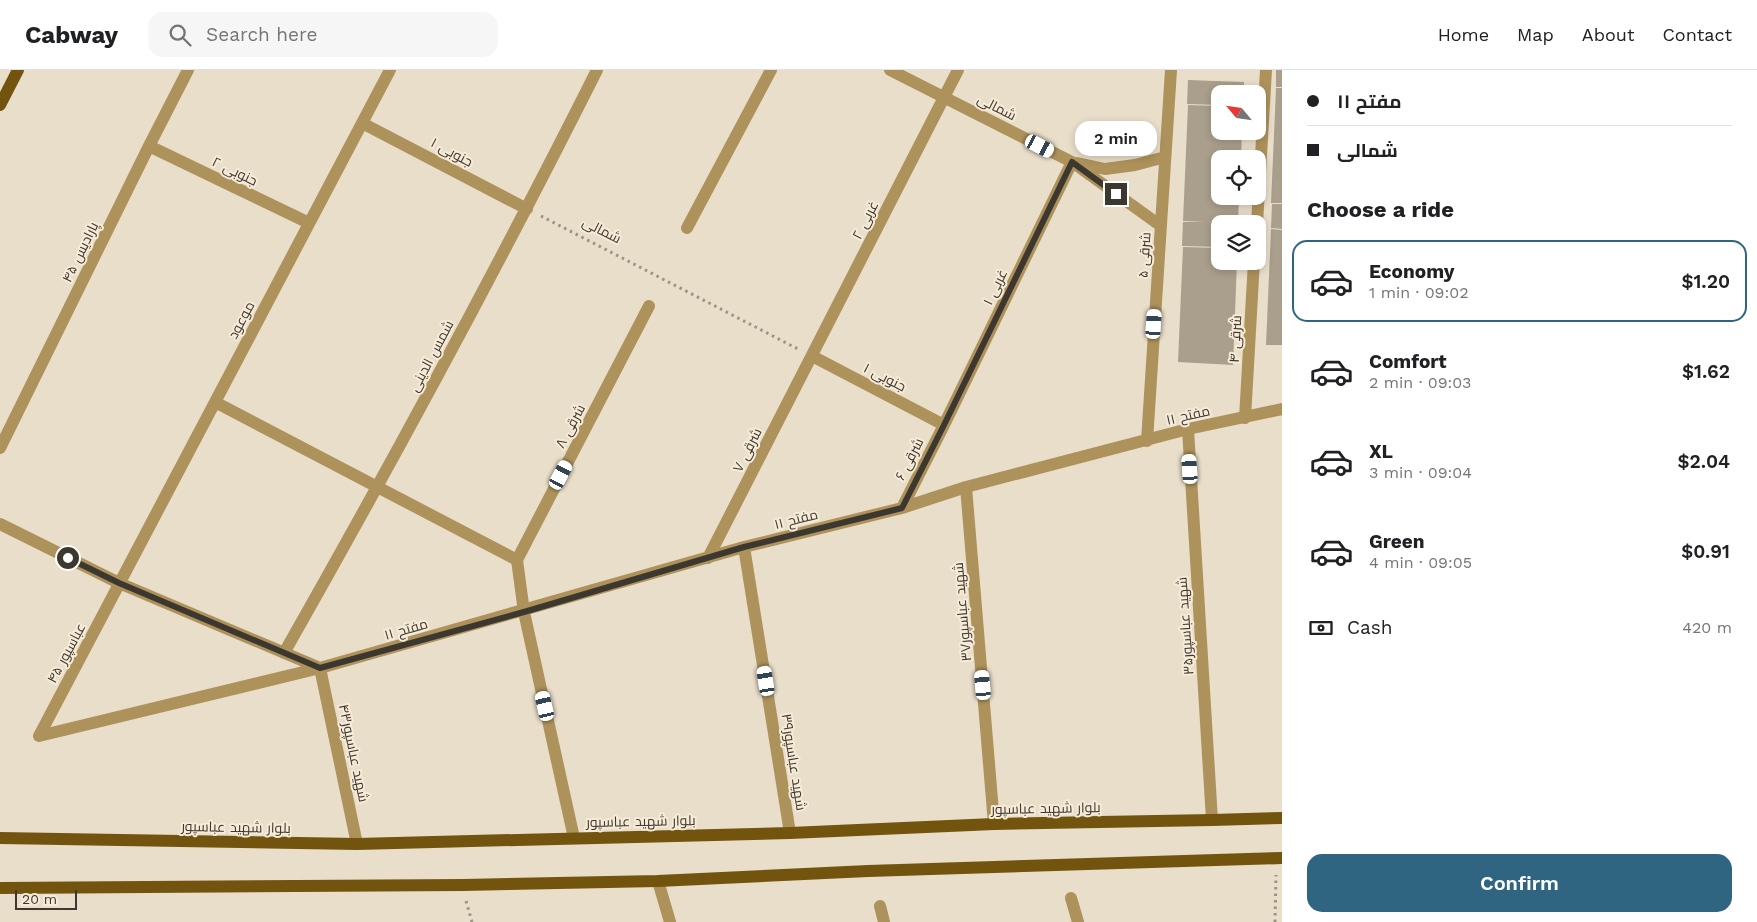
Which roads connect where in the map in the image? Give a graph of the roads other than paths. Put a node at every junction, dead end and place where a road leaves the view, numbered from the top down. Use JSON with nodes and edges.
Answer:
{"nodes":[{"id":1,"x":18,"y":70,"type":"edge"},
{"id":2,"x":188,"y":70,"type":"edge"},
{"id":3,"x":390,"y":70,"type":"edge"},
{"id":4,"x":597,"y":70,"type":"edge"},
{"id":5,"x":771,"y":70,"type":"edge"},
{"id":6,"x":890,"y":70,"type":"edge"},
{"id":7,"x":958,"y":70,"type":"edge"},
{"id":8,"x":1171,"y":70,"type":"edge"},
{"id":9,"x":1266,"y":70,"type":"edge"},
{"id":10,"x":944,"y":97,"type":"junction"},
{"id":11,"x":0,"y":105,"type":"edge"},
{"id":12,"x":362,"y":123,"type":"junction"},
{"id":13,"x":149,"y":146,"type":"junction"},
{"id":14,"x":1165,"y":157,"type":"junction"},
{"id":15,"x":1072,"y":162,"type":"junction"},
{"id":16,"x":527,"y":209,"type":"junction"},
{"id":17,"x":1258,"y":215,"type":"edge"},
{"id":18,"x":309,"y":223,"type":"junction"},
{"id":19,"x":1161,"y":226,"type":"junction"},
{"id":20,"x":687,"y":228,"type":"dead end"},
{"id":21,"x":1253,"y":270,"type":"edge"},
{"id":22,"x":649,"y":306,"type":"dead end"},
{"id":23,"x":812,"y":356,"type":"junction"},
{"id":24,"x":215,"y":402,"type":"junction"},
{"id":25,"x":1282,"y":409,"type":"edge"},
{"id":26,"x":1245,"y":418,"type":"junction"},
{"id":27,"x":944,"y":425,"type":"junction"},
{"id":28,"x":1188,"y":430,"type":"junction"},
{"id":29,"x":1147,"y":441,"type":"junction"},
{"id":30,"x":0,"y":448,"type":"edge"},
{"id":31,"x":378,"y":487,"type":"junction"},
{"id":32,"x":966,"y":487,"type":"junction"},
{"id":33,"x":902,"y":508,"type":"junction"},
{"id":34,"x":0,"y":524,"type":"edge"},
{"id":35,"x":744,"y":547,"type":"junction"},
{"id":36,"x":708,"y":558,"type":"junction"},
{"id":37,"x":517,"y":560,"type":"junction"},
{"id":38,"x":119,"y":583,"type":"junction"},
{"id":39,"x":524,"y":612,"type":"junction"},
{"id":40,"x":284,"y":653,"type":"junction"},
{"id":41,"x":320,"y":668,"type":"junction"},
{"id":42,"x":38,"y":736,"type":"joint"},
{"id":43,"x":1282,"y":818,"type":"edge"},
{"id":44,"x":1212,"y":820,"type":"junction"},
{"id":45,"x":994,"y":824,"type":"junction"},
{"id":46,"x":790,"y":833,"type":"junction"},
{"id":47,"x":0,"y":838,"type":"edge"},
{"id":48,"x":574,"y":838,"type":"junction"},
{"id":49,"x":358,"y":844,"type":"junction"},
{"id":50,"x":1279,"y":858,"type":"edge"},
{"id":51,"x":658,"y":880,"type":"junction"},
{"id":52,"x":0,"y":888,"type":"edge"},
{"id":53,"x":1071,"y":898,"type":"dead end"},
{"id":54,"x":880,"y":906,"type":"dead end"},
{"id":55,"x":670,"y":922,"type":"edge"},
{"id":56,"x":884,"y":922,"type":"edge"},
{"id":57,"x":1078,"y":922,"type":"edge"}],
"edges":[{"from":1,"to":11,"type":"main road"},
{"from":2,"to":13,"type":"street","name":"پارادیس ۴۵"},
{"from":3,"to":12,"type":"street","name":"موعود"},
{"from":4,"to":16,"type":"street","name":"شمس الدینی"},
{"from":5,"to":20,"type":"street"},
{"from":6,"to":10,"type":"street","name":"شمالی"},
{"from":7,"to":10,"type":"street","name":"غربی ۲"},
{"from":8,"to":14,"type":"street","name":"شرقی ۵"},
{"from":9,"to":17,"type":"street"},
{"from":10,"to":15,"type":"street","name":"شمالی"},
{"from":10,"to":23,"type":"street","name":"غربی ۲"},
{"from":12,"to":16,"type":"street","name":"۱ جنوبی"},
{"from":12,"to":18,"type":"street","name":"موعود"},
{"from":13,"to":18,"type":"street","name":"جنوبی ۲"},
{"from":13,"to":30,"type":"street","name":"پارادیس ۴۵"},
{"from":14,"to":15,"type":"street"},
{"from":14,"to":19,"type":"street","name":"شرقی ۵"},
{"from":15,"to":19,"type":"street","name":"شمالی"},
{"from":15,"to":27,"type":"street","name":"غربی ۱"},
{"from":16,"to":31,"type":"street","name":"شمس الدینی"},
{"from":18,"to":24,"type":"street","name":"موعود"},
{"from":19,"to":29,"type":"street","name":"شرقی ۵"},
{"from":21,"to":26,"type":"street","name":"۴ شرقی"},
{"from":22,"to":37,"type":"street","name":"شرقی ۸"},
{"from":23,"to":27,"type":"street","name":"جنوبی ۱"},
{"from":23,"to":36,"type":"street","name":"شرقی ۷"},
{"from":24,"to":31,"type":"street"},
{"from":24,"to":38,"type":"street","name":"موعود"},
{"from":25,"to":26,"type":"street","name":"مفتح ۱۱"},
{"from":26,"to":28,"type":"street","name":"مفتح ۱۱"},
{"from":27,"to":33,"type":"street","name":"شرقی ۶"},
{"from":28,"to":29,"type":"street","name":"مفتح ۱۱"},
{"from":28,"to":44,"type":"street","name":"شهید عباسپور۳۵"},
{"from":29,"to":32,"type":"street","name":"مفتح ۱۱"},
{"from":31,"to":37,"type":"street"},
{"from":31,"to":40,"type":"street","name":"شمس الدینی"},
{"from":32,"to":33,"type":"street","name":"مفتح ۱۱"},
{"from":32,"to":45,"type":"street","name":"شهید عباسپور۳۷"},
{"from":33,"to":35,"type":"street","name":"مفتح ۱۱"},
{"from":34,"to":38,"type":"street"},
{"from":35,"to":36,"type":"street","name":"مفتح ۱۱"},
{"from":35,"to":46,"type":"street","name":"شهید عباسپور۳۹"},
{"from":36,"to":39,"type":"street","name":"مفتح ۱۱"},
{"from":37,"to":39,"type":"street"},
{"from":38,"to":40,"type":"street"},
{"from":38,"to":42,"type":"street","name":"عباسپور ۴۵"},
{"from":39,"to":41,"type":"street","name":"مفتح ۱۱"},
{"from":39,"to":48,"type":"street"},
{"from":40,"to":41,"type":"street"},
{"from":41,"to":42,"type":"street","name":"مفتح ۱۱"},
{"from":41,"to":49,"type":"street","name":"۴۳شهید عباسپور"},
{"from":43,"to":44,"type":"main road","name":"بلوار شهید عباسپور"},
{"from":44,"to":45,"type":"main road","name":"بلوار شهید عباسپور"},
{"from":45,"to":46,"type":"main road","name":"بلوار شهید عباسپور"},
{"from":46,"to":48,"type":"main road","name":"بلوار شهید عباسپور"},
{"from":47,"to":49,"type":"main road","name":"بلوار شهید عباسپور"},
{"from":48,"to":49,"type":"main road","name":"بلوار شهید عباسپور"},
{"from":50,"to":51,"type":"main road"},
{"from":51,"to":52,"type":"main road"},
{"from":51,"to":55,"type":"street"},
{"from":53,"to":57,"type":"street"},
{"from":54,"to":56,"type":"street"}]}
